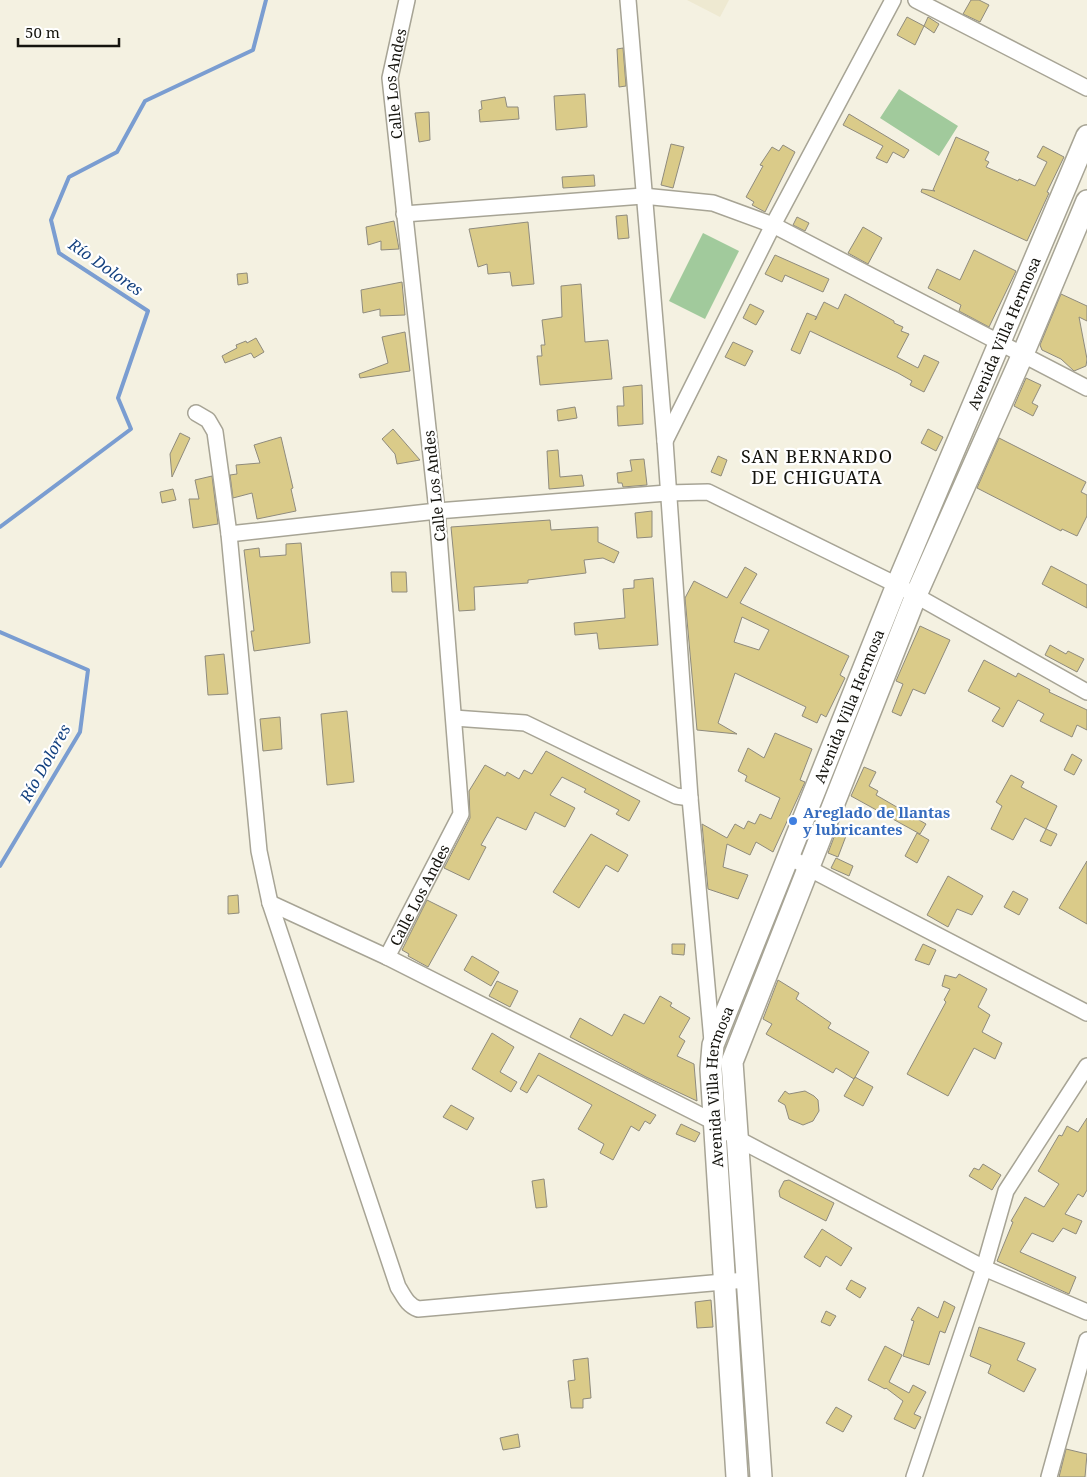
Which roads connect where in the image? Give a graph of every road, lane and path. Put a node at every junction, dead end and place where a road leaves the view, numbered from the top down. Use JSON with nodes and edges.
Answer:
{"nodes":[{"id":1,"x":407,"y":0,"type":"edge"},
{"id":2,"x":628,"y":0,"type":"edge"},
{"id":3,"x":893,"y":0,"type":"edge"},
{"id":4,"x":916,"y":0,"type":"edge"},
{"id":5,"x":1087,"y":88,"type":"edge"},
{"id":6,"x":1087,"y":136,"type":"edge"},
{"id":7,"x":643,"y":196,"type":"junction"},
{"id":8,"x":1087,"y":201,"type":"edge"},
{"id":9,"x":404,"y":214,"type":"junction"},
{"id":10,"x":774,"y":225,"type":"junction"},
{"id":11,"x":999,"y":343,"type":"junction"},
{"id":12,"x":1023,"y":354,"type":"junction"},
{"id":13,"x":1087,"y":388,"type":"edge"},
{"id":14,"x":196,"y":413,"type":"dead end"},
{"id":15,"x":665,"y":441,"type":"junction"},
{"id":16,"x":667,"y":493,"type":"junction"},
{"id":17,"x":437,"y":511,"type":"junction"},
{"id":18,"x":229,"y":534,"type":"junction"},
{"id":19,"x":897,"y":585,"type":"junction"},
{"id":20,"x":916,"y":595,"type":"junction"},
{"id":21,"x":1085,"y":686,"type":"edge"},
{"id":22,"x":454,"y":718,"type":"junction"},
{"id":23,"x":690,"y":798,"type":"junction"},
{"id":24,"x":789,"y":856,"type":"junction"},
{"id":25,"x":808,"y":868,"type":"junction"},
{"id":26,"x":270,"y":903,"type":"junction"},
{"id":27,"x":387,"y":957,"type":"junction"},
{"id":28,"x":1087,"y":1013,"type":"edge"},
{"id":29,"x":713,"y":1045,"type":"junction"},
{"id":30,"x":1087,"y":1066,"type":"edge"},
{"id":31,"x":714,"y":1122,"type":"junction"},
{"id":32,"x":736,"y":1138,"type":"junction"},
{"id":33,"x":984,"y":1268,"type":"junction"},
{"id":34,"x":746,"y":1280,"type":"junction"},
{"id":35,"x":724,"y":1283,"type":"junction"},
{"id":36,"x":1087,"y":1312,"type":"edge"},
{"id":37,"x":1087,"y":1340,"type":"edge"},
{"id":38,"x":737,"y":1477,"type":"edge"},
{"id":39,"x":761,"y":1477,"type":"edge"},
{"id":40,"x":914,"y":1477,"type":"edge"},
{"id":41,"x":1049,"y":1477,"type":"edge"}],
"edges":[{"from":1,"to":9,"type":"street","name":"Calle Los Andes"},
{"from":2,"to":7,"type":"street"},
{"from":3,"to":10,"type":"street"},
{"from":4,"to":5,"type":"street"},
{"from":6,"to":11,"type":"street","name":"Avenida Villa Hermosa"},
{"from":7,"to":9,"type":"street"},
{"from":7,"to":10,"type":"street"},
{"from":7,"to":15,"type":"street"},
{"from":8,"to":12,"type":"street","name":"Avenida Villa Hermosa"},
{"from":9,"to":17,"type":"street","name":"Calle Los Andes"},
{"from":10,"to":11,"type":"street"},
{"from":10,"to":15,"type":"street"},
{"from":11,"to":12,"type":"street"},
{"from":11,"to":19,"type":"street","name":"Avenida Villa Hermosa"},
{"from":12,"to":13,"type":"street"},
{"from":12,"to":20,"type":"street","name":"Avenida Villa Hermosa"},
{"from":14,"to":18,"type":"street"},
{"from":15,"to":16,"type":"street"},
{"from":16,"to":17,"type":"street"},
{"from":16,"to":19,"type":"street"},
{"from":16,"to":23,"type":"street"},
{"from":17,"to":18,"type":"street"},
{"from":17,"to":22,"type":"street","name":"Calle Los Andes"},
{"from":18,"to":26,"type":"street"},
{"from":19,"to":20,"type":"street"},
{"from":19,"to":24,"type":"street","name":"Avenida Villa Hermosa"},
{"from":20,"to":21,"type":"street"},
{"from":20,"to":25,"type":"street","name":"Avenida Villa Hermosa"},
{"from":22,"to":23,"type":"street"},
{"from":22,"to":27,"type":"street","name":"Calle Los Andes"},
{"from":23,"to":29,"type":"street"},
{"from":24,"to":25,"type":"street"},
{"from":24,"to":29,"type":"street","name":"Avenida Villa Hermosa"},
{"from":25,"to":28,"type":"street"},
{"from":25,"to":32,"type":"street","name":"Avenida Villa Hermosa"},
{"from":26,"to":27,"type":"street"},
{"from":26,"to":35,"type":"street"},
{"from":27,"to":31,"type":"street"},
{"from":29,"to":31,"type":"street","name":"Avenida Villa Hermosa"},
{"from":30,"to":33,"type":"street"},
{"from":31,"to":32,"type":"street"},
{"from":31,"to":35,"type":"street","name":"Avenida Villa Hermosa"},
{"from":32,"to":33,"type":"street"},
{"from":32,"to":34,"type":"street","name":"Avenida Villa Hermosa"},
{"from":33,"to":36,"type":"street"},
{"from":33,"to":40,"type":"street"},
{"from":34,"to":35,"type":"street"},
{"from":34,"to":39,"type":"street","name":"Avenida Villa Hermosa"},
{"from":35,"to":38,"type":"street","name":"Avenida Villa Hermosa"},
{"from":37,"to":41,"type":"street"}]}
